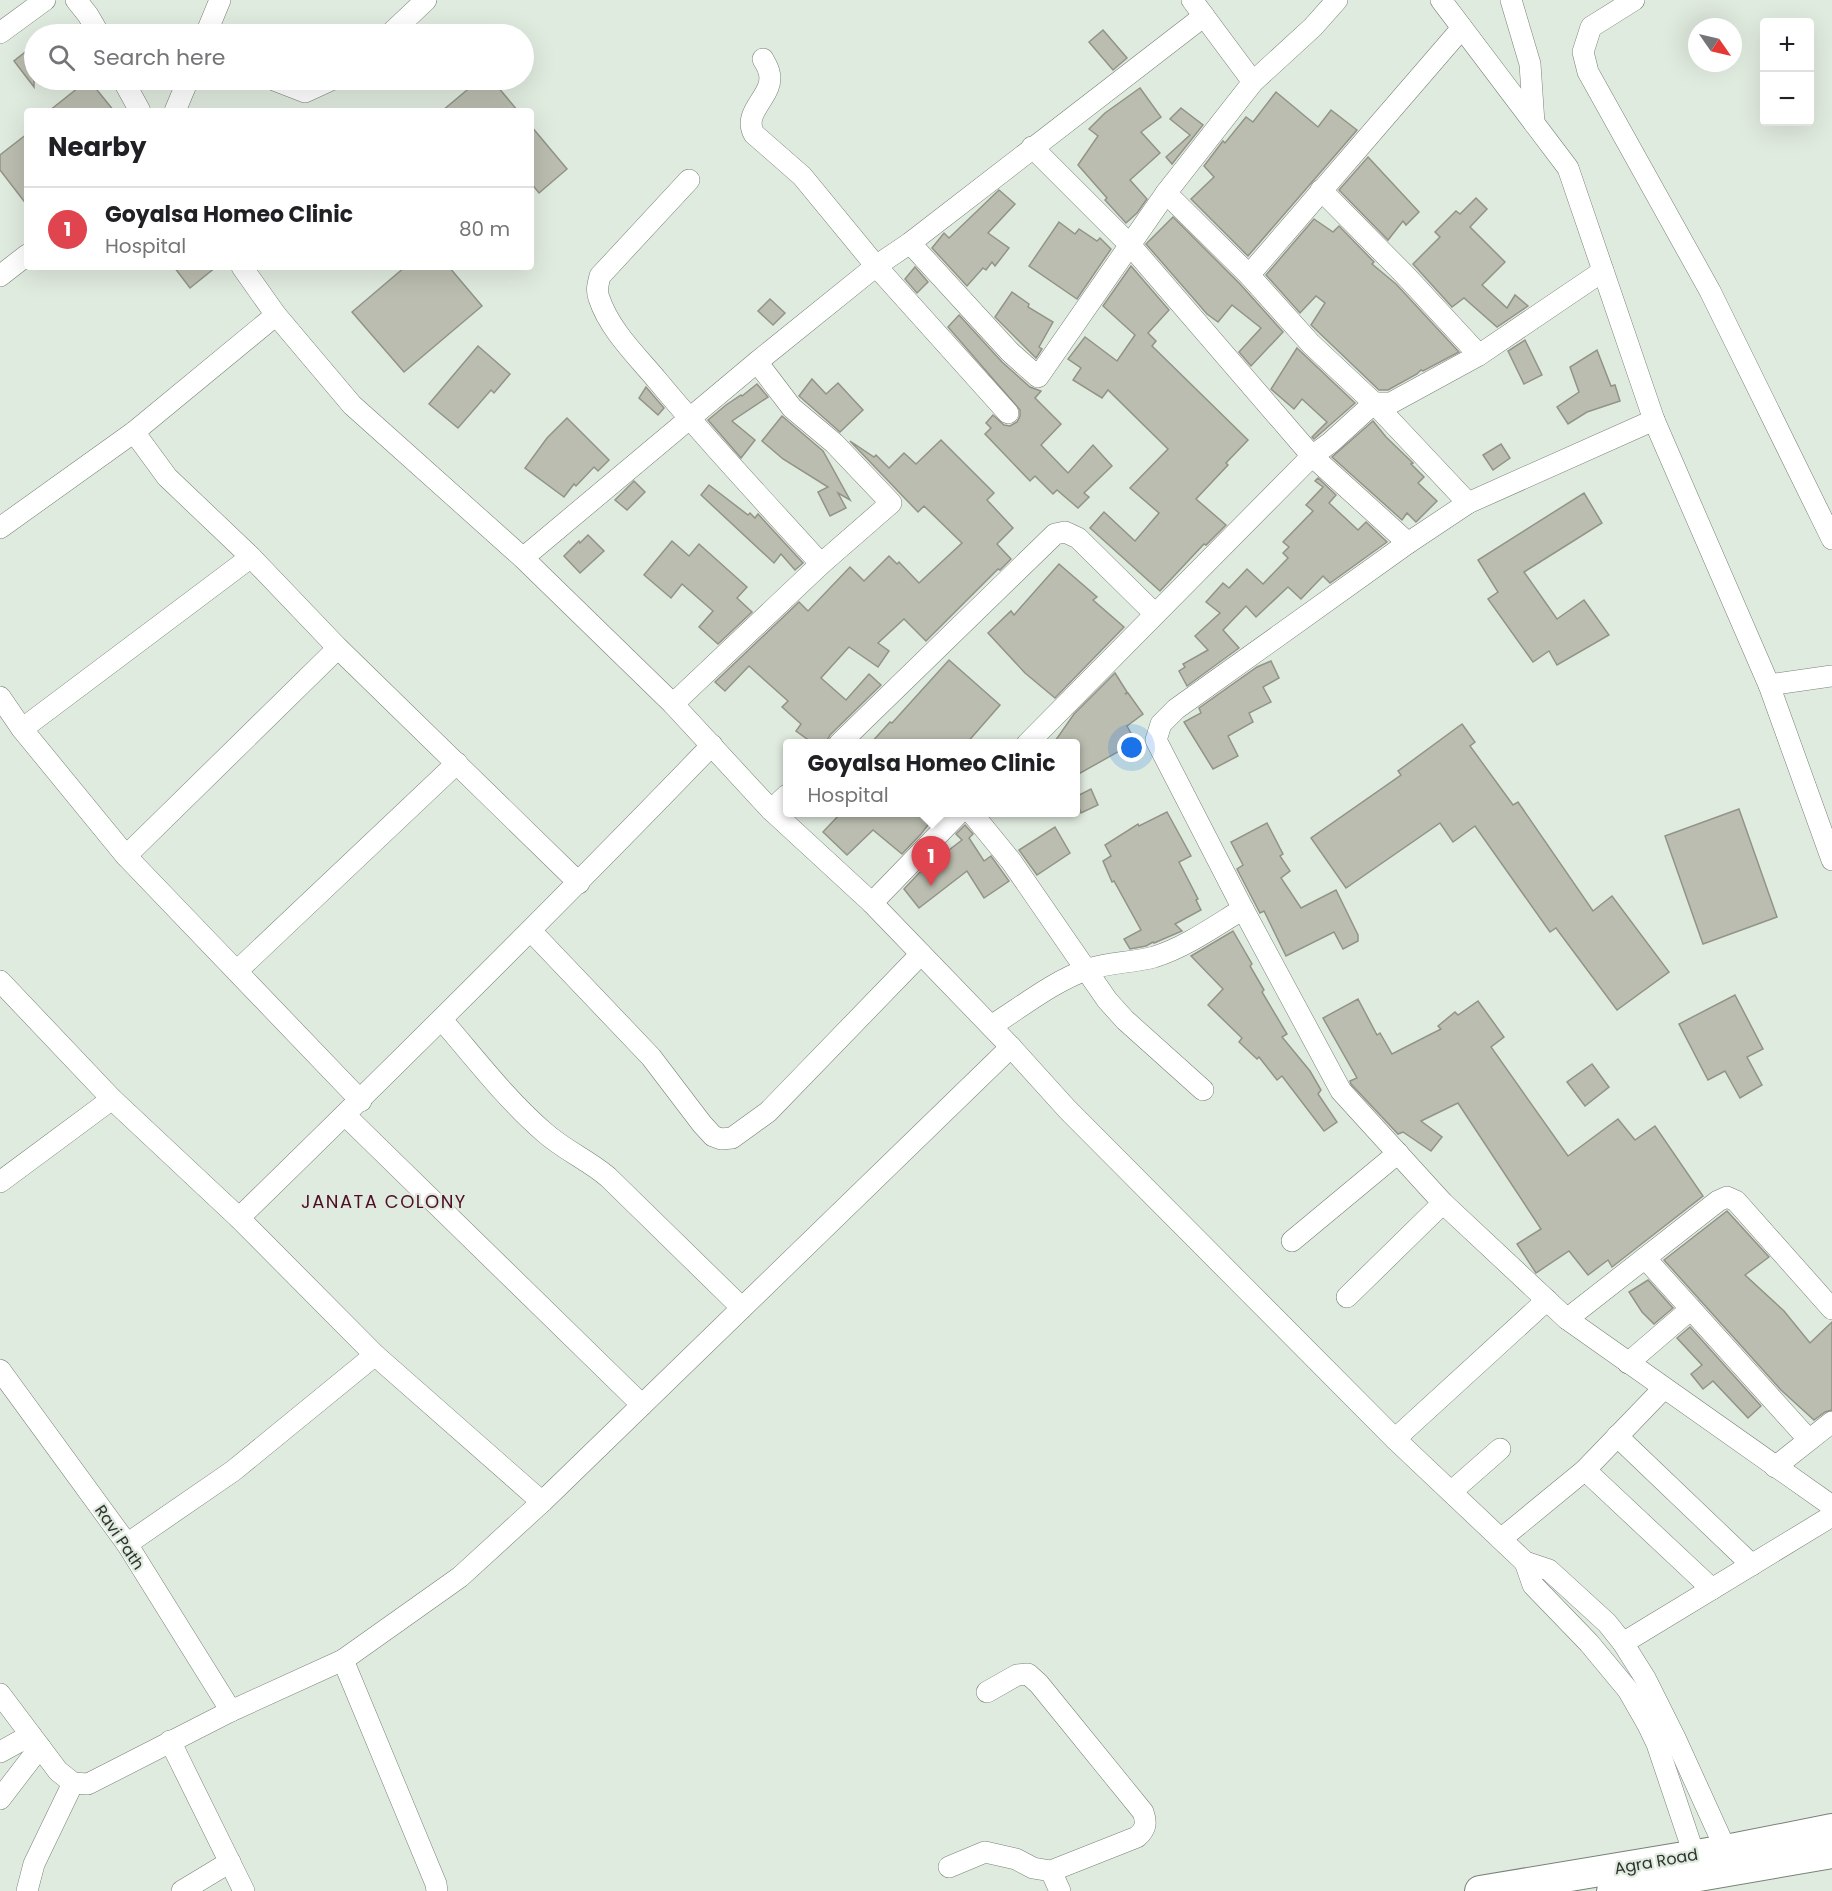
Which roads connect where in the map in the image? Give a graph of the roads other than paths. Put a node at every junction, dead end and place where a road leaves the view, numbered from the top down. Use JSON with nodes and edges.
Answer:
{"nodes":[{"id":1,"x":45,"y":0,"type":"edge"},
{"id":2,"x":76,"y":0,"type":"edge"},
{"id":3,"x":220,"y":0,"type":"edge"},
{"id":4,"x":426,"y":0,"type":"edge"},
{"id":5,"x":1337,"y":0,"type":"edge"},
{"id":6,"x":1441,"y":0,"type":"edge"},
{"id":7,"x":1511,"y":0,"type":"edge"},
{"id":8,"x":1634,"y":0,"type":"edge"},
{"id":9,"x":1198,"y":8,"type":"edge"},
{"id":10,"x":93,"y":24,"type":"edge"},
{"id":11,"x":216,"y":24,"type":"edge"},
{"id":12,"x":401,"y":24,"type":"edge"},
{"id":13,"x":1462,"y":28,"type":"junction"},
{"id":14,"x":0,"y":33,"type":"edge"},
{"id":15,"x":763,"y":59,"type":"dead end"},
{"id":16,"x":1253,"y":82,"type":"junction"},
{"id":17,"x":128,"y":90,"type":"edge"},
{"id":18,"x":184,"y":90,"type":"edge"},
{"id":19,"x":138,"y":108,"type":"edge"},
{"id":20,"x":176,"y":108,"type":"edge"},
{"id":21,"x":1534,"y":124,"type":"junction"},
{"id":22,"x":1032,"y":147,"type":"junction"},
{"id":23,"x":689,"y":180,"type":"dead end"},
{"id":24,"x":1321,"y":190,"type":"junction"},
{"id":25,"x":1166,"y":193,"type":"junction"},
{"id":26,"x":910,"y":243,"type":"junction"},
{"id":27,"x":1131,"y":246,"type":"junction"},
{"id":28,"x":24,"y":257,"type":"edge"},
{"id":29,"x":876,"y":266,"type":"junction"},
{"id":30,"x":244,"y":270,"type":"edge"},
{"id":31,"x":1603,"y":271,"type":"junction"},
{"id":32,"x":1249,"y":275,"type":"junction"},
{"id":33,"x":0,"y":276,"type":"edge"},
{"id":34,"x":276,"y":315,"type":"junction"},
{"id":35,"x":1479,"y":355,"type":"junction"},
{"id":36,"x":757,"y":362,"type":"junction"},
{"id":37,"x":1374,"y":404,"type":"junction"},
{"id":38,"x":1008,"y":413,"type":"dead end"},
{"id":39,"x":689,"y":418,"type":"junction"},
{"id":40,"x":1654,"y":420,"type":"junction"},
{"id":41,"x":134,"y":432,"type":"junction"},
{"id":42,"x":1312,"y":456,"type":"junction"},
{"id":43,"x":1468,"y":503,"type":"junction"},
{"id":44,"x":0,"y":528,"type":"edge"},
{"id":45,"x":1832,"y":539,"type":"edge"},
{"id":46,"x":1408,"y":543,"type":"junction"},
{"id":47,"x":251,"y":558,"type":"junction"},
{"id":48,"x":523,"y":558,"type":"junction"},
{"id":49,"x":821,"y":564,"type":"junction"},
{"id":50,"x":1155,"y":614,"type":"junction"},
{"id":51,"x":338,"y":648,"type":"junction"},
{"id":52,"x":1832,"y":676,"type":"edge"},
{"id":53,"x":1769,"y":686,"type":"junction"},
{"id":54,"x":0,"y":697,"type":"edge"},
{"id":55,"x":673,"y":704,"type":"junction"},
{"id":56,"x":22,"y":729,"type":"junction"},
{"id":57,"x":844,"y":739,"type":"edge"},
{"id":58,"x":1032,"y":739,"type":"edge"},
{"id":59,"x":712,"y":745,"type":"junction"},
{"id":60,"x":457,"y":763,"type":"junction"},
{"id":61,"x":783,"y":799,"type":"edge"},
{"id":62,"x":771,"y":810,"type":"junction"},
{"id":63,"x":956,"y":817,"type":"edge"},
{"id":64,"x":974,"y":817,"type":"edge"},
{"id":65,"x":126,"y":856,"type":"junction"},
{"id":66,"x":1832,"y":860,"type":"edge"},
{"id":67,"x":579,"y":883,"type":"junction"},
{"id":68,"x":872,"y":903,"type":"junction"},
{"id":69,"x":1244,"y":909,"type":"junction"},
{"id":70,"x":531,"y":931,"type":"junction"},
{"id":71,"x":921,"y":954,"type":"junction"},
{"id":72,"x":1086,"y":970,"type":"junction"},
{"id":73,"x":237,"y":971,"type":"junction"},
{"id":74,"x":0,"y":981,"type":"edge"},
{"id":75,"x":442,"y":1020,"type":"junction"},
{"id":76,"x":991,"y":1026,"type":"junction"},
{"id":77,"x":1011,"y":1047,"type":"junction"},
{"id":78,"x":1203,"y":1090,"type":"dead end"},
{"id":79,"x":112,"y":1099,"type":"junction"},
{"id":80,"x":361,"y":1101,"type":"junction"},
{"id":81,"x":345,"y":1115,"type":"junction"},
{"id":82,"x":1398,"y":1153,"type":"junction"},
{"id":83,"x":0,"y":1182,"type":"edge"},
{"id":84,"x":1443,"y":1203,"type":"junction"},
{"id":85,"x":239,"y":1218,"type":"junction"},
{"id":86,"x":1292,"y":1241,"type":"dead end"},
{"id":87,"x":1646,"y":1258,"type":"junction"},
{"id":88,"x":1347,"y":1297,"type":"dead end"},
{"id":89,"x":1547,"y":1300,"type":"junction"},
{"id":90,"x":742,"y":1308,"type":"junction"},
{"id":91,"x":1691,"y":1309,"type":"junction"},
{"id":92,"x":1832,"y":1309,"type":"edge"},
{"id":93,"x":1567,"y":1319,"type":"junction"},
{"id":94,"x":375,"y":1355,"type":"junction"},
{"id":95,"x":1628,"y":1363,"type":"junction"},
{"id":96,"x":0,"y":1370,"type":"edge"},
{"id":97,"x":1663,"y":1389,"type":"junction"},
{"id":98,"x":642,"y":1405,"type":"junction"},
{"id":99,"x":1832,"y":1422,"type":"edge"},
{"id":100,"x":1617,"y":1436,"type":"junction"},
{"id":101,"x":1395,"y":1439,"type":"junction"},
{"id":102,"x":1809,"y":1440,"type":"junction"},
{"id":103,"x":1500,"y":1449,"type":"dead end"},
{"id":104,"x":1775,"y":1467,"type":"junction"},
{"id":105,"x":1585,"y":1470,"type":"junction"},
{"id":106,"x":1450,"y":1492,"type":"junction"},
{"id":107,"x":542,"y":1502,"type":"junction"},
{"id":108,"x":1832,"y":1506,"type":"edge"},
{"id":109,"x":1832,"y":1516,"type":"edge"},
{"id":110,"x":1501,"y":1539,"type":"junction"},
{"id":111,"x":127,"y":1544,"type":"junction"},
{"id":112,"x":1525,"y":1562,"type":"junction"},
{"id":113,"x":1752,"y":1565,"type":"junction"},
{"id":114,"x":1712,"y":1589,"type":"junction"},
{"id":115,"x":1607,"y":1623,"type":"junction"},
{"id":116,"x":1589,"y":1643,"type":"junction"},
{"id":117,"x":1623,"y":1643,"type":"junction"},
{"id":118,"x":343,"y":1660,"type":"junction"},
{"id":119,"x":987,"y":1692,"type":"dead end"},
{"id":120,"x":0,"y":1694,"type":"edge"},
{"id":121,"x":231,"y":1711,"type":"junction"},
{"id":122,"x":36,"y":1741,"type":"junction"},
{"id":123,"x":170,"y":1741,"type":"junction"},
{"id":124,"x":0,"y":1752,"type":"edge"},
{"id":125,"x":0,"y":1758,"type":"edge"},
{"id":126,"x":14,"y":1779,"type":"junction"},
{"id":127,"x":73,"y":1783,"type":"junction"},
{"id":128,"x":0,"y":1799,"type":"edge"},
{"id":129,"x":1832,"y":1829,"type":"edge"},
{"id":130,"x":1832,"y":1853,"type":"edge"},
{"id":131,"x":1730,"y":1859,"type":"junction"},
{"id":132,"x":230,"y":1862,"type":"junction"},
{"id":133,"x":1698,"y":1865,"type":"junction"},
{"id":134,"x":949,"y":1867,"type":"dead end"},
{"id":135,"x":1051,"y":1871,"type":"junction"},
{"id":136,"x":1622,"y":1890,"type":"edge"},
{"id":137,"x":27,"y":1891,"type":"edge"},
{"id":138,"x":182,"y":1891,"type":"edge"},
{"id":139,"x":244,"y":1891,"type":"edge"},
{"id":140,"x":437,"y":1891,"type":"edge"},
{"id":141,"x":1060,"y":1891,"type":"edge"},
{"id":142,"x":1479,"y":1891,"type":"edge"}],
"edges":[{"from":1,"to":14,"type":"street"},
{"from":2,"to":10,"type":"street"},
{"from":3,"to":11,"type":"street"},
{"from":4,"to":12,"type":"street"},
{"from":5,"to":16,"type":"street"},
{"from":6,"to":13,"type":"street"},
{"from":7,"to":21,"type":"street"},
{"from":8,"to":45,"type":"street"},
{"from":9,"to":16,"type":"street"},
{"from":9,"to":22,"type":"street"},
{"from":13,"to":21,"type":"street"},
{"from":13,"to":24,"type":"street"},
{"from":15,"to":29,"type":"street"},
{"from":16,"to":25,"type":"street"},
{"from":17,"to":19,"type":"street"},
{"from":18,"to":20,"type":"street"},
{"from":21,"to":31,"type":"street"},
{"from":22,"to":26,"type":"street"},
{"from":22,"to":27,"type":"street"},
{"from":23,"to":39,"type":"street"},
{"from":24,"to":32,"type":"street"},
{"from":24,"to":35,"type":"street"},
{"from":25,"to":27,"type":"street"},
{"from":25,"to":32,"type":"street"},
{"from":26,"to":27,"type":"street"},
{"from":26,"to":29,"type":"street"},
{"from":27,"to":42,"type":"street"},
{"from":28,"to":33,"type":"street"},
{"from":29,"to":36,"type":"street"},
{"from":29,"to":38,"type":"street"},
{"from":30,"to":34,"type":"street"},
{"from":31,"to":35,"type":"street"},
{"from":31,"to":40,"type":"street"},
{"from":32,"to":37,"type":"street"},
{"from":34,"to":41,"type":"street"},
{"from":34,"to":48,"type":"street"},
{"from":35,"to":37,"type":"street"},
{"from":36,"to":39,"type":"street"},
{"from":36,"to":49,"type":"street"},
{"from":37,"to":42,"type":"street"},
{"from":37,"to":43,"type":"street"},
{"from":39,"to":48,"type":"street"},
{"from":39,"to":49,"type":"street"},
{"from":40,"to":43,"type":"street"},
{"from":40,"to":53,"type":"street"},
{"from":41,"to":44,"type":"street"},
{"from":41,"to":47,"type":"street"},
{"from":42,"to":46,"type":"street"},
{"from":42,"to":50,"type":"street"},
{"from":43,"to":46,"type":"street"},
{"from":46,"to":69,"type":"street"},
{"from":47,"to":51,"type":"street"},
{"from":47,"to":56,"type":"street"},
{"from":48,"to":55,"type":"street"},
{"from":49,"to":55,"type":"street"},
{"from":50,"to":57,"type":"street"},
{"from":50,"to":58,"type":"street"},
{"from":51,"to":60,"type":"street"},
{"from":51,"to":65,"type":"street"},
{"from":52,"to":53,"type":"street"},
{"from":53,"to":66,"type":"street"},
{"from":54,"to":56,"type":"street"},
{"from":55,"to":59,"type":"street"},
{"from":56,"to":65,"type":"street"},
{"from":59,"to":62,"type":"street"},
{"from":59,"to":67,"type":"street"},
{"from":60,"to":67,"type":"street"},
{"from":60,"to":73,"type":"street"},
{"from":61,"to":62,"type":"street"},
{"from":62,"to":68,"type":"street"},
{"from":63,"to":68,"type":"street"},
{"from":64,"to":72,"type":"street"},
{"from":65,"to":73,"type":"street"},
{"from":67,"to":70,"type":"street"},
{"from":68,"to":71,"type":"street"},
{"from":69,"to":72,"type":"street"},
{"from":69,"to":82,"type":"street"},
{"from":70,"to":71,"type":"street"},
{"from":70,"to":75,"type":"street"},
{"from":71,"to":76,"type":"street"},
{"from":72,"to":76,"type":"street"},
{"from":72,"to":78,"type":"street"},
{"from":73,"to":80,"type":"street"},
{"from":74,"to":79,"type":"street"},
{"from":75,"to":80,"type":"street"},
{"from":75,"to":90,"type":"street"},
{"from":76,"to":77,"type":"street"},
{"from":77,"to":90,"type":"street"},
{"from":77,"to":101,"type":"street"},
{"from":79,"to":83,"type":"street"},
{"from":79,"to":85,"type":"street"},
{"from":80,"to":81,"type":"street"},
{"from":81,"to":85,"type":"street"},
{"from":81,"to":98,"type":"street"},
{"from":82,"to":84,"type":"street"},
{"from":82,"to":86,"type":"street"},
{"from":84,"to":88,"type":"street"},
{"from":84,"to":89,"type":"street"},
{"from":85,"to":94,"type":"street"},
{"from":87,"to":91,"type":"street"},
{"from":87,"to":92,"type":"street"},
{"from":87,"to":93,"type":"street"},
{"from":89,"to":93,"type":"street"},
{"from":89,"to":101,"type":"street"},
{"from":90,"to":98,"type":"street"},
{"from":91,"to":95,"type":"street"},
{"from":91,"to":102,"type":"street"},
{"from":93,"to":95,"type":"street"},
{"from":94,"to":107,"type":"street"},
{"from":94,"to":111,"type":"street"},
{"from":95,"to":97,"type":"street"},
{"from":96,"to":111,"type":"street","name":"Ravi Path"},
{"from":97,"to":100,"type":"street"},
{"from":97,"to":104,"type":"street"},
{"from":98,"to":107,"type":"street"},
{"from":99,"to":102,"type":"street"},
{"from":100,"to":105,"type":"street"},
{"from":100,"to":113,"type":"street"},
{"from":101,"to":106,"type":"street"},
{"from":102,"to":104,"type":"street"},
{"from":103,"to":106,"type":"street"},
{"from":104,"to":108,"type":"street"},
{"from":105,"to":110,"type":"street"},
{"from":105,"to":114,"type":"street"},
{"from":106,"to":110,"type":"street"},
{"from":107,"to":118,"type":"street"},
{"from":109,"to":113,"type":"street"},
{"from":110,"to":112,"type":"street"},
{"from":111,"to":121,"type":"street","name":"Ravi Path"},
{"from":112,"to":115,"type":"street"},
{"from":112,"to":116,"type":"street"},
{"from":113,"to":114,"type":"street"},
{"from":114,"to":117,"type":"street"},
{"from":115,"to":116,"type":"street"},
{"from":115,"to":117,"type":"street"},
{"from":116,"to":133,"type":"street"},
{"from":117,"to":131,"type":"street"},
{"from":118,"to":121,"type":"street"},
{"from":118,"to":140,"type":"street"},
{"from":119,"to":135,"type":"street"},
{"from":120,"to":122,"type":"street"},
{"from":121,"to":123,"type":"street"},
{"from":122,"to":124,"type":"street"},
{"from":122,"to":126,"type":"street"},
{"from":122,"to":127,"type":"street"},
{"from":123,"to":127,"type":"street"},
{"from":123,"to":132,"type":"street"},
{"from":125,"to":126,"type":"street"},
{"from":126,"to":128,"type":"street"},
{"from":127,"to":137,"type":"street"},
{"from":129,"to":131,"type":"highway","name":"Agra Road"},
{"from":130,"to":131,"type":"highway","name":"Agra Road"},
{"from":131,"to":133,"type":"highway","name":"Agra Road"},
{"from":132,"to":138,"type":"street"},
{"from":132,"to":139,"type":"street"},
{"from":133,"to":136,"type":"highway","name":"Agra Road"},
{"from":133,"to":142,"type":"highway","name":"Agra Road"},
{"from":134,"to":135,"type":"street"},
{"from":135,"to":141,"type":"street"}]}
